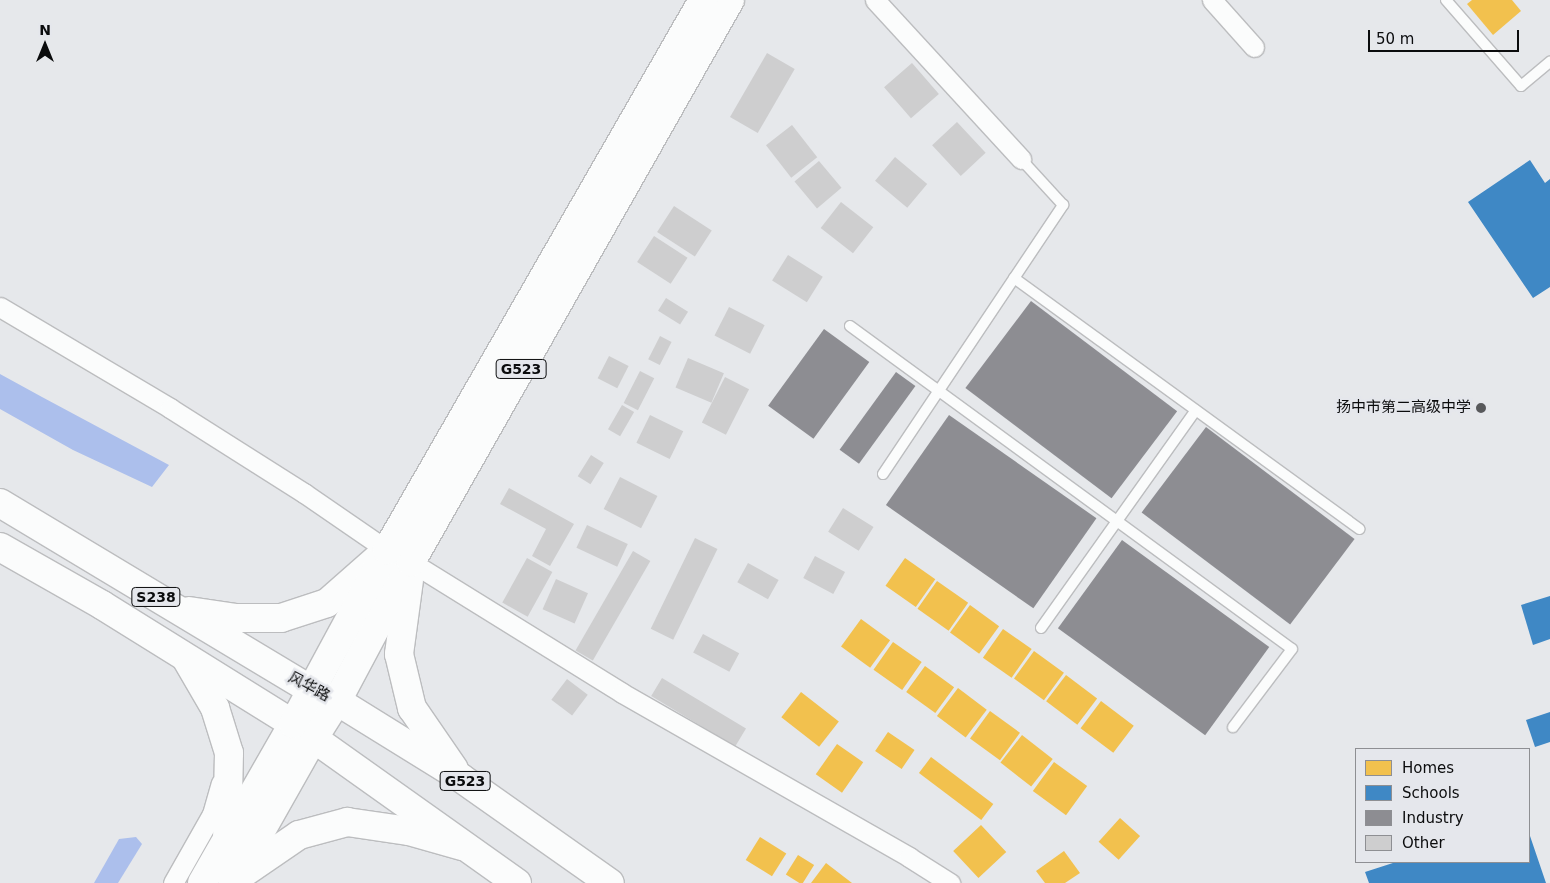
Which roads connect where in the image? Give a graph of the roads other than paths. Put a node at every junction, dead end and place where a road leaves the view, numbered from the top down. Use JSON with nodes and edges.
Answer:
{"nodes":[{"id":1,"x":703,"y":0,"type":"edge"},
{"id":2,"x":730,"y":0,"type":"edge"},
{"id":3,"x":875,"y":0,"type":"edge"},
{"id":4,"x":1212,"y":0,"type":"edge"},
{"id":5,"x":1446,"y":0,"type":"edge"},
{"id":6,"x":1254,"y":47,"type":"dead end"},
{"id":7,"x":1550,"y":62,"type":"edge"},
{"id":8,"x":1021,"y":159,"type":"joint"},
{"id":9,"x":1014,"y":278,"type":"junction"},
{"id":10,"x":0,"y":307,"type":"edge"},
{"id":11,"x":850,"y":326,"type":"dead end"},
{"id":12,"x":938,"y":391,"type":"junction"},
{"id":13,"x":1196,"y":410,"type":"junction"},
{"id":14,"x":883,"y":474,"type":"dead end"},
{"id":15,"x":0,"y":503,"type":"edge"},
{"id":16,"x":1117,"y":522,"type":"junction"},
{"id":17,"x":1360,"y":529,"type":"dead end"},
{"id":18,"x":0,"y":547,"type":"edge"},
{"id":19,"x":399,"y":556,"type":"junction"},
{"id":20,"x":176,"y":609,"type":"junction"},
{"id":21,"x":1041,"y":628,"type":"dead end"},
{"id":22,"x":185,"y":657,"type":"junction"},
{"id":23,"x":325,"y":696,"type":"junction"},
{"id":24,"x":1233,"y":727,"type":"dead end"},
{"id":25,"x":303,"y":731,"type":"junction"},
{"id":26,"x":229,"y":753,"type":"junction"},
{"id":27,"x":461,"y":778,"type":"junction"},
{"id":28,"x":227,"y":840,"type":"junction"},
{"id":29,"x":469,"y":848,"type":"junction"},
{"id":30,"x":232,"y":882,"type":"edge"},
{"id":31,"x":173,"y":883,"type":"edge"},
{"id":32,"x":202,"y":883,"type":"edge"},
{"id":33,"x":517,"y":883,"type":"edge"},
{"id":34,"x":610,"y":883,"type":"edge"},
{"id":35,"x":950,"y":883,"type":"edge"}],
"edges":[{"from":1,"to":19,"type":"main road","number":"G523"},
{"from":2,"to":19,"type":"main road","number":"G523"},
{"from":3,"to":8,"type":"street"},
{"from":4,"to":6,"type":"street"},
{"from":5,"to":7,"type":"lane"},
{"from":8,"to":9,"type":"lane"},
{"from":9,"to":12,"type":"lane"},
{"from":9,"to":13,"type":"lane"},
{"from":10,"to":19,"type":"street"},
{"from":11,"to":12,"type":"lane"},
{"from":12,"to":14,"type":"lane"},
{"from":12,"to":16,"type":"lane"},
{"from":13,"to":16,"type":"lane"},
{"from":13,"to":17,"type":"lane"},
{"from":15,"to":20,"type":"main road","name":"风华路","number":"S238"},
{"from":16,"to":21,"type":"lane"},
{"from":16,"to":24,"type":"lane"},
{"from":18,"to":22,"type":"main road","number":"S238"},
{"from":19,"to":20,"type":"main road"},
{"from":19,"to":23,"type":"main road","number":"G523"},
{"from":19,"to":27,"type":"main road"},
{"from":19,"to":35,"type":"street"},
{"from":20,"to":23,"type":"main road","name":"风华路","number":"S238"},
{"from":22,"to":25,"type":"main road","number":"S238"},
{"from":22,"to":26,"type":"main road"},
{"from":23,"to":25,"type":"main road","number":"G523"},
{"from":23,"to":27,"type":"main road","name":"风华路","number":"G523"},
{"from":25,"to":28,"type":"main road"},
{"from":25,"to":29,"type":"main road"},
{"from":25,"to":30,"type":"main road"},
{"from":26,"to":28,"type":"main road"},
{"from":26,"to":31,"type":"street"},
{"from":27,"to":34,"type":"main road","name":"风华路","number":"G523"},
{"from":28,"to":32,"type":"main road"},
{"from":29,"to":30,"type":"main road"},
{"from":29,"to":33,"type":"main road"}]}
